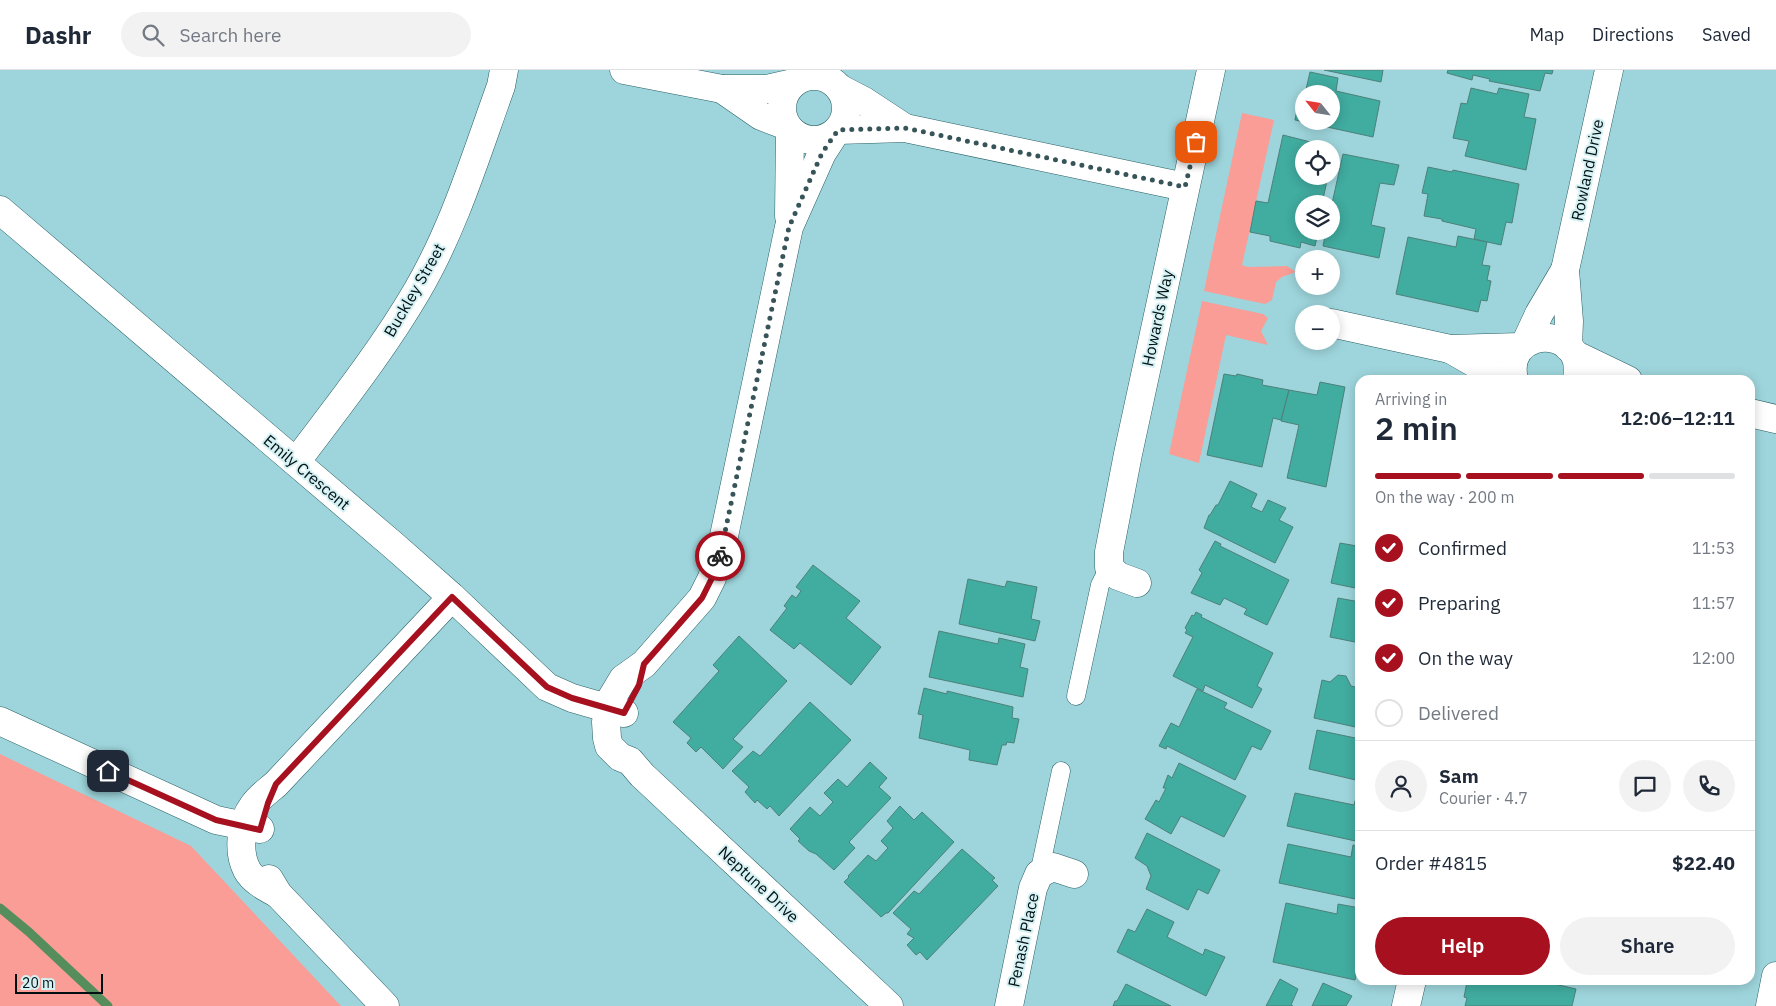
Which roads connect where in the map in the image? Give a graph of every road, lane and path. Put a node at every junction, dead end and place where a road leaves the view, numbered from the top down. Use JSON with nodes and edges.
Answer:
{"nodes":[{"id":1,"x":504,"y":70,"type":"edge"},
{"id":2,"x":624,"y":70,"type":"edge"},
{"id":3,"x":1211,"y":70,"type":"edge"},
{"id":4,"x":1610,"y":70,"type":"edge"},
{"id":5,"x":797,"y":78,"type":"edge"},
{"id":6,"x":837,"y":81,"type":"edge"},
{"id":7,"x":722,"y":89,"type":"junction"},
{"id":8,"x":788,"y":128,"type":"junction"},
{"id":9,"x":905,"y":128,"type":"junction"},
{"id":10,"x":836,"y":132,"type":"junction"},
{"id":11,"x":1185,"y":187,"type":"junction"},
{"id":12,"x":0,"y":210,"type":"edge"},
{"id":13,"x":789,"y":227,"type":"junction"},
{"id":14,"x":1565,"y":270,"type":"junction"},
{"id":15,"x":1340,"y":326,"type":"edge"},
{"id":16,"x":1523,"y":345,"type":"junction"},
{"id":17,"x":1450,"y":349,"type":"junction"},
{"id":18,"x":1573,"y":360,"type":"edge"},
{"id":19,"x":1495,"y":375,"type":"edge"},
{"id":20,"x":1514,"y":375,"type":"edge"},
{"id":21,"x":1614,"y":375,"type":"edge"},
{"id":22,"x":1755,"y":414,"type":"edge"},
{"id":23,"x":1776,"y":419,"type":"edge"},
{"id":24,"x":296,"y":462,"type":"junction"},
{"id":25,"x":1109,"y":568,"type":"junction"},
{"id":26,"x":1137,"y":583,"type":"dead end"},
{"id":27,"x":452,"y":597,"type":"junction"},
{"id":28,"x":1076,"y":696,"type":"dead end"},
{"id":29,"x":616,"y":711,"type":"junction"},
{"id":30,"x":0,"y":721,"type":"edge"},
{"id":31,"x":1061,"y":770,"type":"dead end"},
{"id":32,"x":252,"y":828,"type":"junction"},
{"id":33,"x":1039,"y":874,"type":"junction"},
{"id":34,"x":1074,"y":874,"type":"dead end"},
{"id":35,"x":1776,"y":976,"type":"edge"},
{"id":36,"x":1411,"y":985,"type":"edge"},
{"id":37,"x":385,"y":1006,"type":"edge"},
{"id":38,"x":889,"y":1006,"type":"edge"},
{"id":39,"x":1009,"y":1006,"type":"edge"},
{"id":40,"x":1406,"y":1006,"type":"edge"},
{"id":41,"x":1770,"y":1006,"type":"edge"}],
"edges":[{"from":1,"to":24,"type":"street","name":"Buckley Street"},
{"from":2,"to":7,"type":"street"},
{"from":3,"to":11,"type":"street","name":"Howards Way"},
{"from":4,"to":14,"type":"street","name":"Rowland Drive"},
{"from":5,"to":6,"type":"street"},
{"from":5,"to":7,"type":"street"},
{"from":5,"to":8,"type":"street"},
{"from":6,"to":9,"type":"street"},
{"from":6,"to":10,"type":"street"},
{"from":7,"to":8,"type":"street"},
{"from":8,"to":10,"type":"street"},
{"from":8,"to":13,"type":"street","name":"Neptune Drive"},
{"from":9,"to":10,"type":"street"},
{"from":9,"to":11,"type":"street"},
{"from":10,"to":13,"type":"street","name":"Neptune Drive"},
{"from":11,"to":25,"type":"street","name":"Howards Way"},
{"from":12,"to":24,"type":"street","name":"Emily Crescent"},
{"from":13,"to":29,"type":"street","name":"Neptune Drive"},
{"from":14,"to":16,"type":"street","name":"Rowland Drive"},
{"from":14,"to":18,"type":"street","name":"Rowland Drive"},
{"from":15,"to":17,"type":"street"},
{"from":16,"to":17,"type":"street"},
{"from":16,"to":18,"type":"street"},
{"from":16,"to":20,"type":"street","name":"Rowland Drive"},
{"from":17,"to":19,"type":"street"},
{"from":18,"to":21,"type":"street"},
{"from":22,"to":23,"type":"street"},
{"from":24,"to":27,"type":"street","name":"Emily Crescent"},
{"from":25,"to":26,"type":"street"},
{"from":25,"to":28,"type":"lane","name":"Howards Way"},
{"from":27,"to":29,"type":"street","name":"Emily Crescent"},
{"from":27,"to":32,"type":"street"},
{"from":29,"to":38,"type":"street","name":"Neptune Drive"},
{"from":30,"to":32,"type":"street"},
{"from":31,"to":33,"type":"lane","name":"Penash Place"},
{"from":32,"to":37,"type":"street"},
{"from":33,"to":34,"type":"street","name":"Penash Place"},
{"from":33,"to":39,"type":"street","name":"Penash Place"},
{"from":35,"to":41,"type":"street"},
{"from":36,"to":40,"type":"street"}]}
